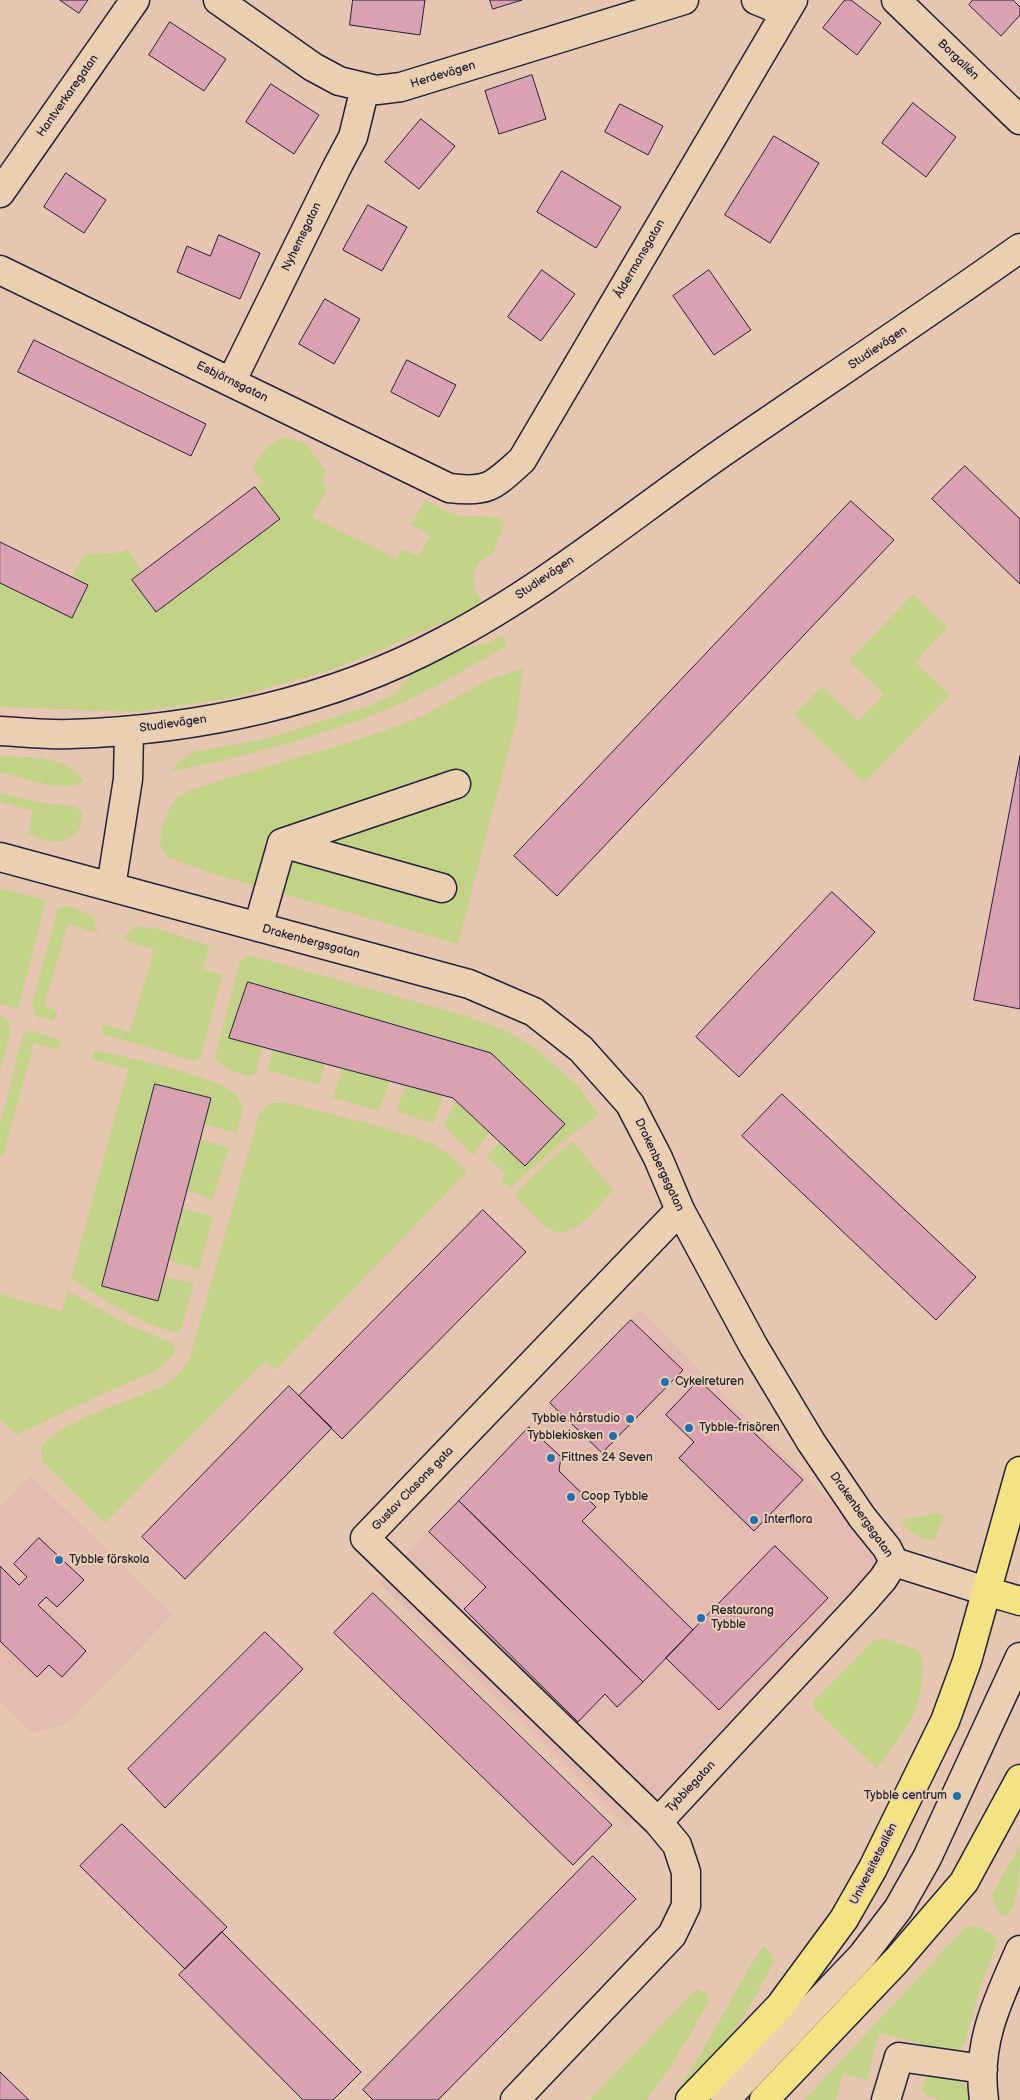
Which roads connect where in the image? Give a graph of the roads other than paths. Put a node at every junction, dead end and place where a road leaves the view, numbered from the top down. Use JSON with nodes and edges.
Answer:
{"nodes":[{"id":1,"x":135,"y":0,"type":"edge"},
{"id":2,"x":218,"y":0,"type":"edge"},
{"id":3,"x":684,"y":0,"type":"edge"},
{"id":4,"x":756,"y":0,"type":"edge"},
{"id":5,"x":896,"y":0,"type":"edge"},
{"id":6,"x":789,"y":6,"type":"edge"},
{"id":7,"x":365,"y":88,"type":"junction"},
{"id":8,"x":1020,"y":120,"type":"edge"},
{"id":9,"x":0,"y":193,"type":"edge"},
{"id":10,"x":1020,"y":248,"type":"edge"},
{"id":11,"x":0,"y":270,"type":"edge"},
{"id":12,"x":231,"y":382,"type":"junction"},
{"id":13,"x":464,"y":490,"type":"joint"},
{"id":14,"x":0,"y":731,"type":"edge"},
{"id":15,"x":129,"y":731,"type":"junction"},
{"id":16,"x":456,"y":784,"type":"dead end"},
{"id":17,"x":282,"y":843,"type":"junction"},
{"id":18,"x":0,"y":857,"type":"edge"},
{"id":19,"x":111,"y":887,"type":"junction"},
{"id":20,"x":442,"y":888,"type":"dead end"},
{"id":21,"x":258,"y":927,"type":"junction"},
{"id":22,"x":680,"y":1210,"type":"junction"},
{"id":23,"x":1020,"y":1470,"type":"edge"},
{"id":24,"x":894,"y":1562,"type":"junction"},
{"id":25,"x":986,"y":1591,"type":"junction"},
{"id":26,"x":1020,"y":1600,"type":"edge"},
{"id":27,"x":1020,"y":1657,"type":"edge"},
{"id":28,"x":1020,"y":1779,"type":"edge"},
{"id":29,"x":658,"y":1822,"type":"junction"},
{"id":30,"x":1020,"y":1950,"type":"edge"},
{"id":31,"x":983,"y":2069,"type":"junction"},
{"id":32,"x":515,"y":2100,"type":"edge"},
{"id":33,"x":690,"y":2100,"type":"edge"},
{"id":34,"x":725,"y":2100,"type":"edge"},
{"id":35,"x":764,"y":2100,"type":"edge"},
{"id":36,"x":886,"y":2100,"type":"edge"},
{"id":37,"x":984,"y":2100,"type":"edge"}],
"edges":[{"from":1,"to":9,"type":"street","name":"Hantverkaregatan"},
{"from":2,"to":7,"type":"street","name":"Herdevägen"},
{"from":3,"to":7,"type":"street","name":"Herdevägen"},
{"from":4,"to":6,"type":"street"},
{"from":5,"to":8,"type":"street","name":"Borgallén"},
{"from":6,"to":13,"type":"street","name":"Åldermansgatan"},
{"from":7,"to":12,"type":"street","name":"Nyhemsgatan"},
{"from":10,"to":15,"type":"street","name":"Studievägen"},
{"from":11,"to":12,"type":"street","name":"Esbjörnsgatan"},
{"from":12,"to":13,"type":"street","name":"Esbjörnsgatan"},
{"from":14,"to":15,"type":"street","name":"Studievägen"},
{"from":15,"to":19,"type":"street"},
{"from":16,"to":17,"type":"street"},
{"from":17,"to":20,"type":"street"},
{"from":17,"to":21,"type":"street"},
{"from":18,"to":19,"type":"street","name":"Drakenbergsgatan"},
{"from":19,"to":21,"type":"street","name":"Drakenbergsgatan"},
{"from":21,"to":22,"type":"street","name":"Drakenbergsgatan"},
{"from":22,"to":24,"type":"street","name":"Drakenbergsgatan"},
{"from":22,"to":29,"type":"street","name":"Gustav Clasons gata"},
{"from":23,"to":25,"type":"main road","name":"Universitetsallén"},
{"from":24,"to":25,"type":"street"},
{"from":24,"to":29,"type":"street","name":"Tybblegatan"},
{"from":25,"to":26,"type":"main road"},
{"from":25,"to":33,"type":"main road","name":"Universitetsallén"},
{"from":27,"to":34,"type":"street"},
{"from":28,"to":35,"type":"main road"},
{"from":29,"to":32,"type":"street","name":"Tybblegatan"},
{"from":30,"to":31,"type":"street"},
{"from":31,"to":36,"type":"street"},
{"from":31,"to":37,"type":"street"}]}
